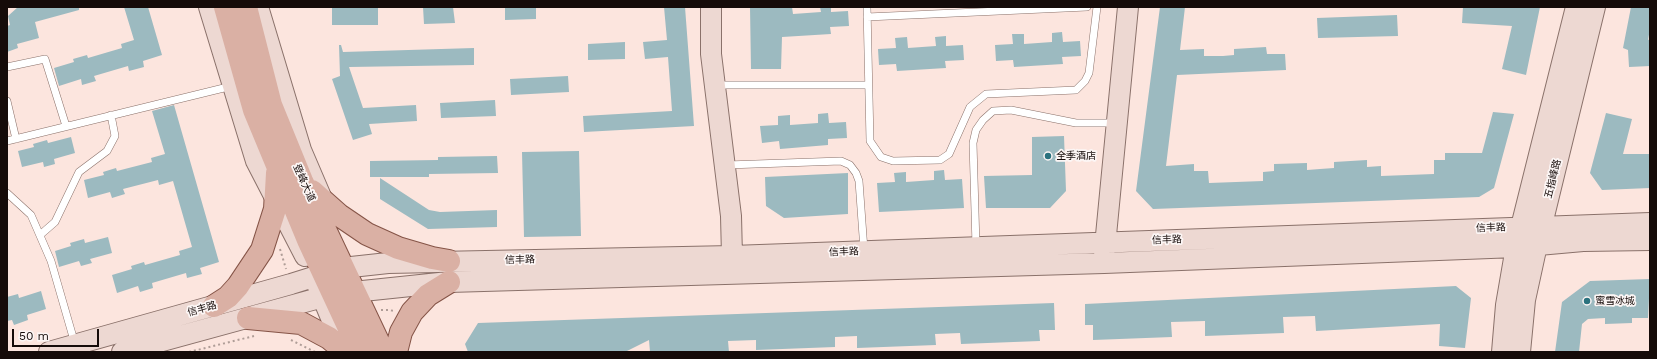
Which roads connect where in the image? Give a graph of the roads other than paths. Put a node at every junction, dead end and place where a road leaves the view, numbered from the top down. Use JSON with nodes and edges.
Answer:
{"nodes":[{"id":1,"x":209,"y":7,"type":"edge"},
{"id":2,"x":225,"y":7,"type":"edge"},
{"id":3,"x":246,"y":7,"type":"edge"},
{"id":4,"x":258,"y":7,"type":"edge"},
{"id":5,"x":711,"y":7,"type":"edge"},
{"id":6,"x":867,"y":7,"type":"edge"},
{"id":7,"x":1087,"y":7,"type":"edge"},
{"id":8,"x":1097,"y":7,"type":"edge"},
{"id":9,"x":1128,"y":7,"type":"edge"},
{"id":10,"x":1576,"y":7,"type":"edge"},
{"id":11,"x":1595,"y":7,"type":"edge"},
{"id":12,"x":867,"y":17,"type":"junction"},
{"id":13,"x":7,"y":67,"type":"edge"},
{"id":14,"x":868,"y":85,"type":"junction"},
{"id":15,"x":232,"y":86,"type":"junction"},
{"id":16,"x":715,"y":86,"type":"junction"},
{"id":17,"x":7,"y":100,"type":"edge"},
{"id":18,"x":111,"y":115,"type":"junction"},
{"id":19,"x":1116,"y":123,"type":"junction"},
{"id":20,"x":66,"y":126,"type":"junction"},
{"id":21,"x":16,"y":139,"type":"junction"},
{"id":22,"x":7,"y":141,"type":"edge"},
{"id":23,"x":725,"y":165,"type":"junction"},
{"id":24,"x":277,"y":166,"type":"junction"},
{"id":25,"x":302,"y":180,"type":"junction"},
{"id":26,"x":7,"y":193,"type":"edge"},
{"id":27,"x":276,"y":200,"type":"junction"},
{"id":28,"x":324,"y":203,"type":"junction"},
{"id":29,"x":1650,"y":223,"type":"edge"},
{"id":30,"x":1541,"y":226,"type":"junction"},
{"id":31,"x":1521,"y":227,"type":"junction"},
{"id":32,"x":40,"y":235,"type":"junction"},
{"id":33,"x":1650,"y":240,"type":"edge"},
{"id":34,"x":1105,"y":242,"type":"junction"},
{"id":35,"x":1536,"y":245,"type":"junction"},
{"id":36,"x":976,"y":247,"type":"junction"},
{"id":37,"x":1516,"y":247,"type":"junction"},
{"id":38,"x":864,"y":251,"type":"junction"},
{"id":39,"x":732,"y":256,"type":"junction"},
{"id":40,"x":449,"y":261,"type":"junction"},
{"id":41,"x":1104,"y":263,"type":"junction"},
{"id":42,"x":333,"y":271,"type":"junction"},
{"id":43,"x":448,"y":282,"type":"junction"},
{"id":44,"x":343,"y":292,"type":"junction"},
{"id":45,"x":214,"y":306,"type":"junction"},
{"id":46,"x":255,"y":326,"type":"junction"},
{"id":47,"x":75,"y":345,"type":"junction"},
{"id":48,"x":49,"y":352,"type":"edge"},
{"id":49,"x":122,"y":352,"type":"edge"},
{"id":50,"x":349,"y":352,"type":"edge"},
{"id":51,"x":383,"y":352,"type":"edge"},
{"id":52,"x":395,"y":352,"type":"edge"},
{"id":53,"x":1502,"y":352,"type":"edge"},
{"id":54,"x":1520,"y":352,"type":"edge"}],
"edges":[{"from":1,"to":15,"type":"main road"},
{"from":2,"to":24,"type":"main road","name":"登峰大道"},
{"from":3,"to":25,"type":"main road","name":"登峰大道"},
{"from":4,"to":28,"type":"main road"},
{"from":5,"to":16,"type":"main road"},
{"from":6,"to":12,"type":"lane"},
{"from":7,"to":12,"type":"lane"},
{"from":8,"to":14,"type":"lane"},
{"from":9,"to":19,"type":"main road"},
{"from":10,"to":31,"type":"main road","name":"五指峰路"},
{"from":11,"to":30,"type":"main road","name":"五指峰路"},
{"from":12,"to":14,"type":"lane"},
{"from":13,"to":20,"type":"lane"},
{"from":14,"to":16,"type":"lane"},
{"from":15,"to":18,"type":"lane"},
{"from":15,"to":27,"type":"main road"},
{"from":16,"to":23,"type":"main road"},
{"from":17,"to":21,"type":"lane"},
{"from":18,"to":20,"type":"lane"},
{"from":18,"to":32,"type":"lane"},
{"from":19,"to":34,"type":"main road"},
{"from":19,"to":36,"type":"lane"},
{"from":20,"to":21,"type":"lane"},
{"from":21,"to":22,"type":"lane"},
{"from":23,"to":38,"type":"lane"},
{"from":23,"to":39,"type":"main road"},
{"from":24,"to":27,"type":"main road"},
{"from":24,"to":42,"type":"main road","name":"登峰大道"},
{"from":25,"to":28,"type":"main road"},
{"from":25,"to":42,"type":"main road","name":"登峰大道"},
{"from":26,"to":32,"type":"lane"},
{"from":27,"to":42,"type":"main road"},
{"from":27,"to":45,"type":"main road"},
{"from":28,"to":40,"type":"main road"},
{"from":28,"to":42,"type":"main road"},
{"from":29,"to":30,"type":"main road","name":"信丰路"},
{"from":30,"to":31,"type":"main road","name":"信丰路"},
{"from":30,"to":35,"type":"main road","name":"五指峰路"},
{"from":31,"to":34,"type":"main road","name":"信丰路"},
{"from":31,"to":37,"type":"main road","name":"五指峰路"},
{"from":32,"to":47,"type":"lane"},
{"from":33,"to":35,"type":"main road","name":"信丰路"},
{"from":34,"to":36,"type":"main road","name":"信丰路"},
{"from":34,"to":41,"type":"main road"},
{"from":35,"to":37,"type":"main road","name":"信丰路"},
{"from":35,"to":54,"type":"main road","name":"五指峰路"},
{"from":36,"to":38,"type":"main road","name":"信丰路"},
{"from":37,"to":41,"type":"main road","name":"信丰路"},
{"from":37,"to":53,"type":"main road","name":"五指峰路"},
{"from":38,"to":39,"type":"main road","name":"信丰路"},
{"from":39,"to":40,"type":"main road","name":"信丰路"},
{"from":40,"to":42,"type":"main road","name":"信丰路"},
{"from":41,"to":43,"type":"main road","name":"信丰路"},
{"from":42,"to":44,"type":"main road","name":"登峰大道"},
{"from":42,"to":44,"type":"main road"},
{"from":42,"to":45,"type":"main road","name":"信丰路"},
{"from":43,"to":44,"type":"main road","name":"信丰路"},
{"from":43,"to":52,"type":"main road"},
{"from":44,"to":46,"type":"main road","name":"信丰路"},
{"from":44,"to":50,"type":"main road","name":"登峰大道"},
{"from":44,"to":51,"type":"main road","name":"登峰大道"},
{"from":44,"to":52,"type":"main road"},
{"from":45,"to":47,"type":"main road","name":"信丰路"},
{"from":46,"to":49,"type":"main road","name":"信丰路"},
{"from":46,"to":50,"type":"main road"},
{"from":47,"to":48,"type":"main road","name":"信丰路"}]}
